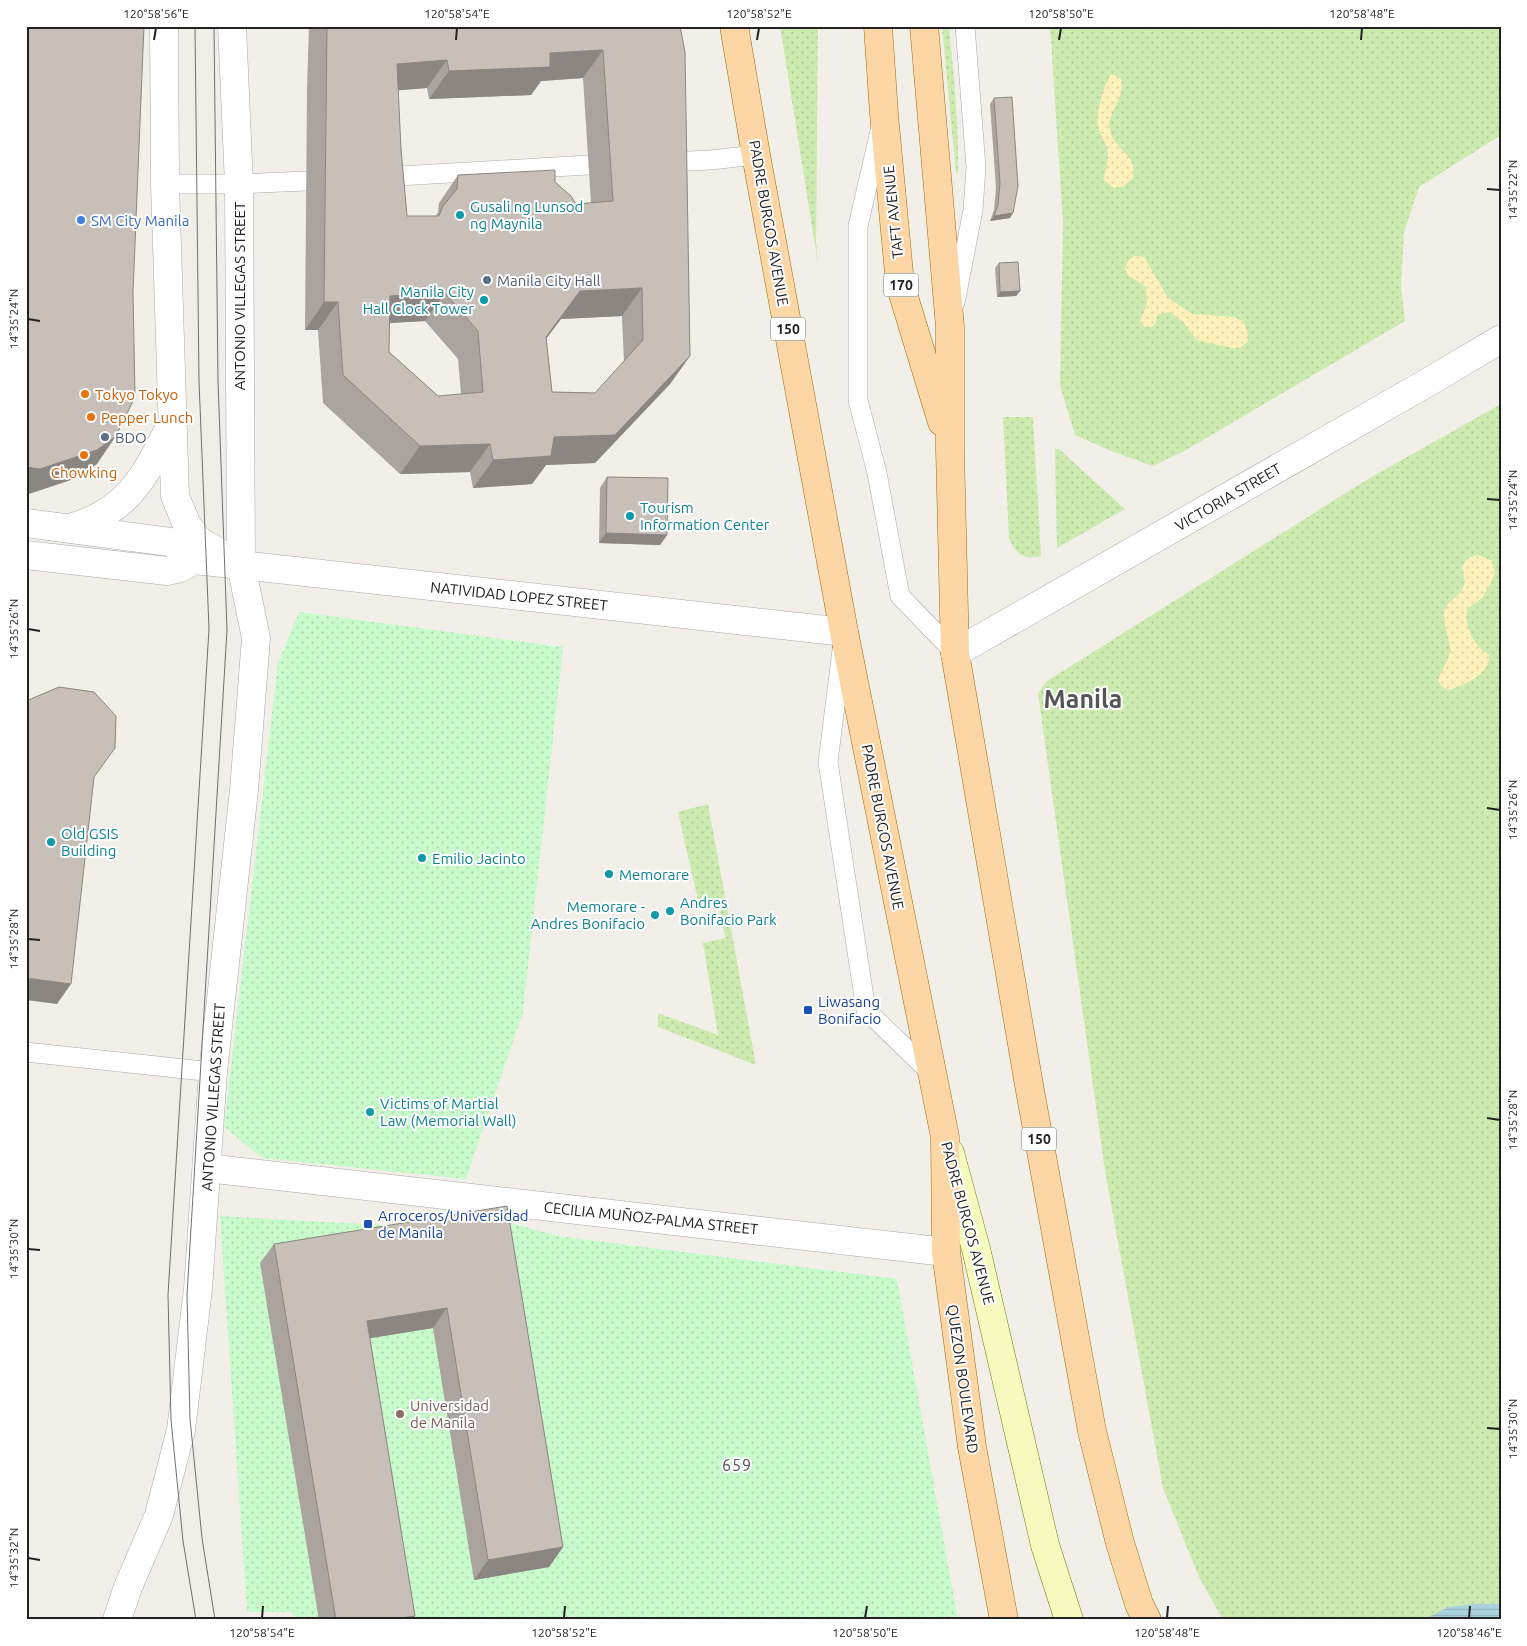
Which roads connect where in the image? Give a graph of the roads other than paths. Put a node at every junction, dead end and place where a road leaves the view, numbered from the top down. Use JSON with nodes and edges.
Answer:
{"nodes":[{"id":1,"x":164,"y":26,"type":"edge"},
{"id":2,"x":232,"y":26,"type":"edge"},
{"id":3,"x":734,"y":26,"type":"edge"},
{"id":4,"x":878,"y":26,"type":"edge"},
{"id":5,"x":924,"y":26,"type":"edge"},
{"id":6,"x":965,"y":26,"type":"edge"},
{"id":7,"x":884,"y":114,"type":"junction"},
{"id":8,"x":756,"y":155,"type":"junction"},
{"id":9,"x":667,"y":162,"type":"edge"},
{"id":10,"x":588,"y":165,"type":"dead end"},
{"id":11,"x":382,"y":177,"type":"edge"},
{"id":12,"x":306,"y":181,"type":"dead end"},
{"id":13,"x":165,"y":184,"type":"junction"},
{"id":14,"x":239,"y":184,"type":"junction"},
{"id":15,"x":950,"y":327,"type":"junction"},
{"id":16,"x":1501,"y":339,"type":"edge"},
{"id":17,"x":172,"y":421,"type":"junction"},
{"id":18,"x":950,"y":450,"type":"junction"},
{"id":19,"x":26,"y":523,"type":"edge"},
{"id":20,"x":72,"y":528,"type":"junction"},
{"id":21,"x":26,"y":555,"type":"edge"},
{"id":22,"x":194,"y":560,"type":"junction"},
{"id":23,"x":241,"y":565,"type":"junction"},
{"id":24,"x":844,"y":632,"type":"junction"},
{"id":25,"x":955,"y":654,"type":"junction"},
{"id":26,"x":26,"y":1052,"type":"edge"},
{"id":27,"x":213,"y":1072,"type":"junction"},
{"id":28,"x":932,"y":1074,"type":"junction"},
{"id":29,"x":945,"y":1137,"type":"junction"},
{"id":30,"x":207,"y":1168,"type":"junction"},
{"id":31,"x":946,"y":1252,"type":"junction"},
{"id":32,"x":117,"y":1620,"type":"edge"},
{"id":33,"x":1004,"y":1620,"type":"edge"},
{"id":34,"x":1069,"y":1620,"type":"edge"},
{"id":35,"x":1146,"y":1620,"type":"edge"}],
"edges":[{"from":1,"to":13,"type":"street"},
{"from":2,"to":14,"type":"street","name":"ANTONIO VILLEGAS STREET"},
{"from":3,"to":8,"type":"main road","name":"PADRE BURGOS AVENUE","number":"150"},
{"from":4,"to":7,"type":"main road","name":"TAFT AVENUE","number":"170"},
{"from":5,"to":15,"type":"main road","number":"150"},
{"from":6,"to":15,"type":"lane"},
{"from":7,"to":18,"type":"main road","name":"TAFT AVENUE","number":"170"},
{"from":7,"to":25,"type":"lane"},
{"from":8,"to":9,"type":"lane"},
{"from":8,"to":24,"type":"main road","name":"PADRE BURGOS AVENUE","number":"150"},
{"from":10,"to":11,"type":"lane"},
{"from":12,"to":14,"type":"lane"},
{"from":13,"to":14,"type":"lane"},
{"from":13,"to":17,"type":"street"},
{"from":14,"to":23,"type":"street","name":"ANTONIO VILLEGAS STREET"},
{"from":15,"to":18,"type":"main road","number":"150"},
{"from":16,"to":25,"type":"street","name":"VICTORIA STREET"},
{"from":17,"to":20,"type":"street"},
{"from":17,"to":23,"type":"street"},
{"from":18,"to":25,"type":"main road","number":"150"},
{"from":19,"to":20,"type":"street"},
{"from":20,"to":22,"type":"street"},
{"from":21,"to":22,"type":"street","name":"NATIVIDAD LOPEZ STREET"},
{"from":22,"to":23,"type":"street","name":"NATIVIDAD LOPEZ STREET"},
{"from":23,"to":24,"type":"street","name":"NATIVIDAD LOPEZ STREET"},
{"from":23,"to":27,"type":"street","name":"ANTONIO VILLEGAS STREET"},
{"from":24,"to":28,"type":"main road","name":"PADRE BURGOS AVENUE","number":"150"},
{"from":24,"to":28,"type":"lane"},
{"from":25,"to":35,"type":"main road","number":"150"},
{"from":26,"to":27,"type":"lane"},
{"from":27,"to":30,"type":"street","name":"ANTONIO VILLEGAS STREET"},
{"from":28,"to":29,"type":"main road","name":"PADRE BURGOS AVENUE","number":"150"},
{"from":29,"to":31,"type":"main road","name":"QUEZON BOULEVARD","number":"150"},
{"from":29,"to":34,"type":"main road","name":"PADRE BURGOS AVENUE"},
{"from":30,"to":31,"type":"street","name":"CECILIA MUÑOZ-PALMA STREET"},
{"from":30,"to":32,"type":"street","name":"ANTONIO VILLEGAS STREET"},
{"from":31,"to":33,"type":"main road","name":"QUEZON BOULEVARD","number":"150"}]}
